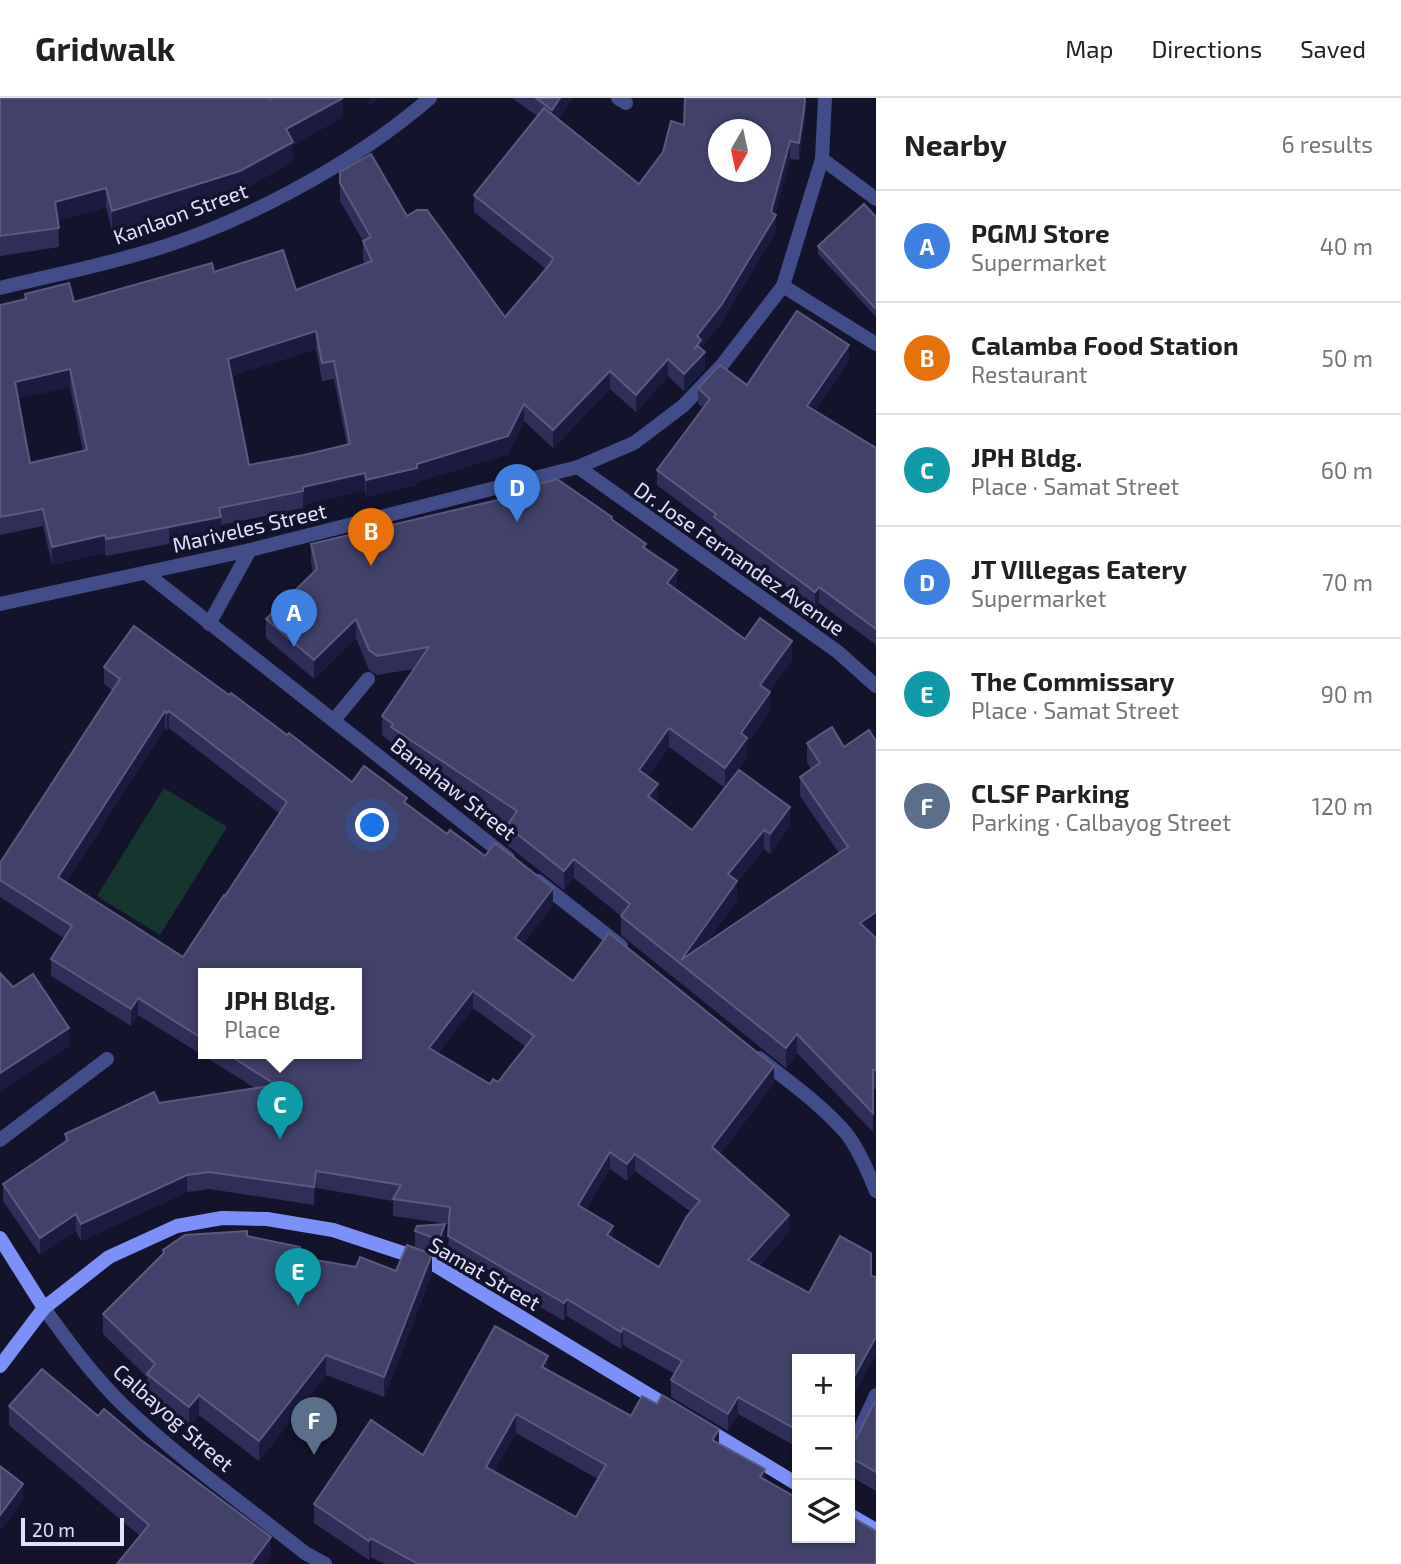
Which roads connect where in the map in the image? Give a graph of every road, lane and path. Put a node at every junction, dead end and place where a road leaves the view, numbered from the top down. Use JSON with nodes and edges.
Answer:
{"nodes":[{"id":1,"x":430,"y":98,"type":"edge"},
{"id":2,"x":825,"y":98,"type":"edge"},
{"id":3,"x":822,"y":159,"type":"junction"},
{"id":4,"x":876,"y":199,"type":"edge"},
{"id":5,"x":783,"y":286,"type":"junction"},
{"id":6,"x":0,"y":288,"type":"edge"},
{"id":7,"x":876,"y":344,"type":"edge"},
{"id":8,"x":578,"y":467,"type":"junction"},
{"id":9,"x":250,"y":550,"type":"junction"},
{"id":10,"x":146,"y":573,"type":"junction"},
{"id":11,"x":0,"y":604,"type":"edge"},
{"id":12,"x":209,"y":624,"type":"junction"},
{"id":13,"x":368,"y":679,"type":"dead end"},
{"id":14,"x":876,"y":686,"type":"edge"},
{"id":15,"x":334,"y":720,"type":"junction"},
{"id":16,"x":634,"y":957,"type":"edge"},
{"id":17,"x":752,"y":1052,"type":"edge"},
{"id":18,"x":107,"y":1059,"type":"dead end"},
{"id":19,"x":0,"y":1140,"type":"edge"},
{"id":20,"x":876,"y":1191,"type":"edge"},
{"id":21,"x":0,"y":1238,"type":"edge"},
{"id":22,"x":44,"y":1308,"type":"junction"},
{"id":23,"x":0,"y":1366,"type":"edge"},
{"id":24,"x":876,"y":1395,"type":"edge"},
{"id":25,"x":855,"y":1440,"type":"edge"},
{"id":26,"x":792,"y":1481,"type":"edge"},
{"id":27,"x":855,"y":1518,"type":"edge"},
{"id":28,"x":876,"y":1530,"type":"edge"},
{"id":29,"x":325,"y":1564,"type":"edge"}],
"edges":[{"from":1,"to":6,"type":"street","name":"Kanlaon Street"},
{"from":2,"to":3,"type":"street","name":"Mariveles Street"},
{"from":3,"to":4,"type":"street"},
{"from":3,"to":5,"type":"street","name":"Mariveles Street"},
{"from":5,"to":7,"type":"street"},
{"from":5,"to":8,"type":"street","name":"Mariveles Street"},
{"from":8,"to":9,"type":"street","name":"Mariveles Street"},
{"from":8,"to":14,"type":"street","name":"Dr. Jose Fernandez Avenue"},
{"from":9,"to":10,"type":"street","name":"Mariveles Street"},
{"from":9,"to":12,"type":"street"},
{"from":10,"to":11,"type":"street","name":"Mariveles Street"},
{"from":10,"to":12,"type":"street","name":"Banahaw Street"},
{"from":12,"to":15,"type":"street","name":"Banahaw Street"},
{"from":13,"to":15,"type":"street"},
{"from":15,"to":16,"type":"street","name":"Banahaw Street"},
{"from":17,"to":20,"type":"street"},
{"from":18,"to":19,"type":"street"},
{"from":21,"to":22,"type":"street","name":"Calbayog Street"},
{"from":22,"to":23,"type":"street","name":"Samat Street"},
{"from":22,"to":26,"type":"street","name":"Samat Street"},
{"from":22,"to":29,"type":"street","name":"Calbayog Street"},
{"from":24,"to":25,"type":"street"},
{"from":27,"to":28,"type":"street"}]}
